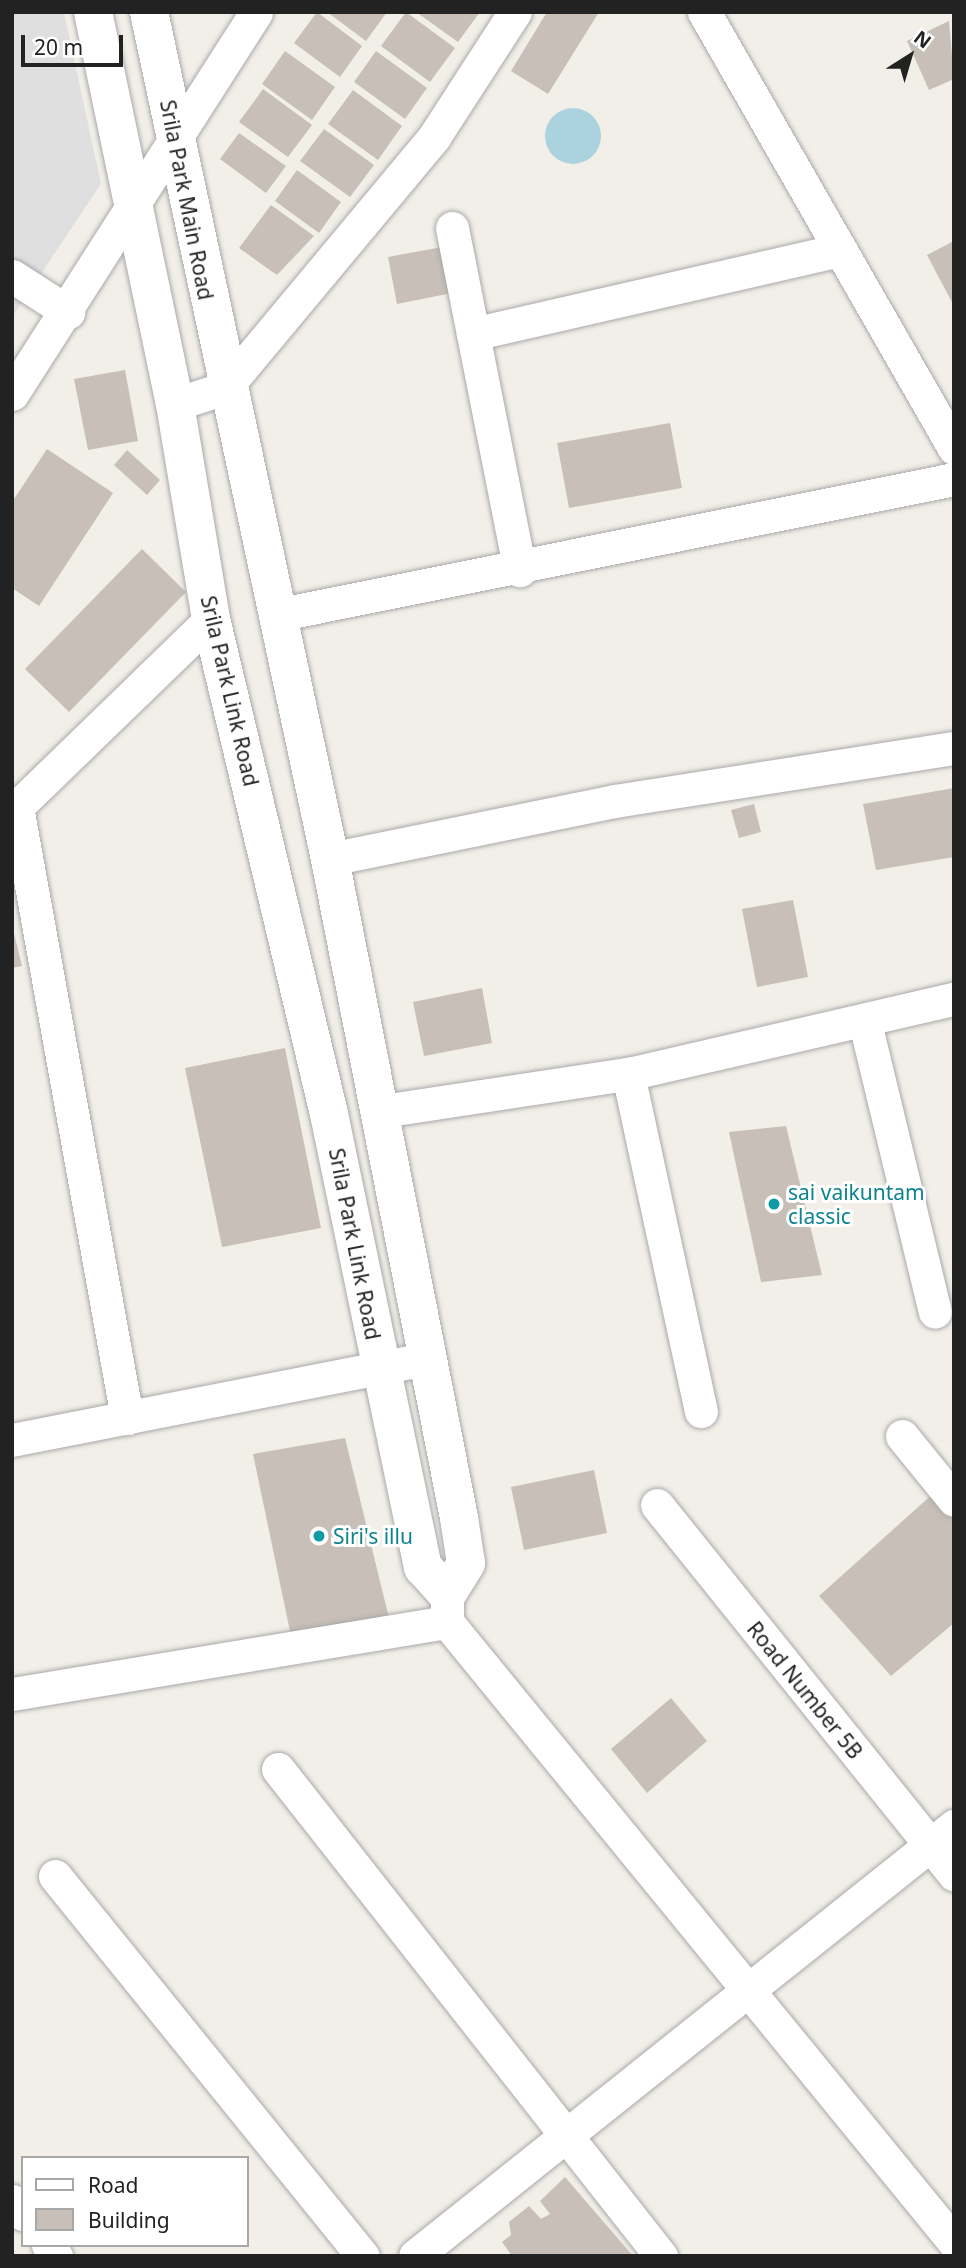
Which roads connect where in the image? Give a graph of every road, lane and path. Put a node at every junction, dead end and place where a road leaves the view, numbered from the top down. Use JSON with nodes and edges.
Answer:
{"nodes":[{"id":1,"x":93,"y":12,"type":"edge"},
{"id":2,"x":149,"y":12,"type":"edge"},
{"id":3,"x":256,"y":12,"type":"edge"},
{"id":4,"x":514,"y":12,"type":"edge"},
{"id":5,"x":704,"y":12,"type":"edge"},
{"id":6,"x":175,"y":141,"type":"junction"},
{"id":7,"x":134,"y":206,"type":"junction"},
{"id":8,"x":452,"y":228,"type":"dead end"},
{"id":9,"x":841,"y":250,"type":"junction"},
{"id":10,"x":12,"y":276,"type":"edge"},
{"id":11,"x":68,"y":312,"type":"junction"},
{"id":12,"x":473,"y":334,"type":"junction"},
{"id":13,"x":226,"y":388,"type":"junction"},
{"id":14,"x":12,"y":394,"type":"edge"},
{"id":15,"x":175,"y":404,"type":"junction"},
{"id":16,"x":954,"y":448,"type":"edge"},
{"id":17,"x":954,"y":479,"type":"edge"},
{"id":18,"x":520,"y":570,"type":"junction"},
{"id":19,"x":276,"y":615,"type":"junction"},
{"id":20,"x":211,"y":619,"type":"junction"},
{"id":21,"x":954,"y":748,"type":"edge"},
{"id":22,"x":14,"y":809,"type":"edge"},
{"id":23,"x":330,"y":859,"type":"junction"},
{"id":24,"x":954,"y":999,"type":"edge"},
{"id":25,"x":865,"y":1023,"type":"junction"},
{"id":26,"x":628,"y":1074,"type":"junction"},
{"id":27,"x":382,"y":1111,"type":"junction"},
{"id":28,"x":935,"y":1312,"type":"dead end"},
{"id":29,"x":429,"y":1358,"type":"junction"},
{"id":30,"x":380,"y":1367,"type":"junction"},
{"id":31,"x":701,"y":1411,"type":"dead end"},
{"id":32,"x":127,"y":1418,"type":"junction"},
{"id":33,"x":902,"y":1436,"type":"dead end"},
{"id":34,"x":12,"y":1440,"type":"edge"},
{"id":35,"x":954,"y":1500,"type":"edge"},
{"id":36,"x":657,"y":1505,"type":"dead end"},
{"id":37,"x":447,"y":1608,"type":"junction"},
{"id":38,"x":12,"y":1694,"type":"edge"},
{"id":39,"x":278,"y":1769,"type":"dead end"},
{"id":40,"x":942,"y":1835,"type":"edge"},
{"id":41,"x":954,"y":1874,"type":"edge"},
{"id":42,"x":55,"y":1876,"type":"dead end"},
{"id":43,"x":751,"y":1988,"type":"junction"},
{"id":44,"x":563,"y":2138,"type":"junction"},
{"id":45,"x":954,"y":2242,"type":"edge"},
{"id":46,"x":363,"y":2256,"type":"edge"},
{"id":47,"x":415,"y":2256,"type":"edge"},
{"id":48,"x":661,"y":2256,"type":"edge"}],
"edges":[{"from":1,"to":7,"type":"street","name":"Srila Park Link Road"},
{"from":2,"to":6,"type":"street","name":"Srila Park Main Road"},
{"from":3,"to":6,"type":"street"},
{"from":4,"to":13,"type":"street"},
{"from":5,"to":9,"type":"street"},
{"from":6,"to":7,"type":"street"},
{"from":6,"to":13,"type":"street","name":"Srila Park Main Road"},
{"from":7,"to":11,"type":"street"},
{"from":7,"to":15,"type":"street","name":"Srila Park Link Road"},
{"from":8,"to":12,"type":"street"},
{"from":9,"to":12,"type":"street"},
{"from":9,"to":16,"type":"street"},
{"from":10,"to":11,"type":"street"},
{"from":11,"to":14,"type":"street"},
{"from":12,"to":18,"type":"street"},
{"from":13,"to":15,"type":"street"},
{"from":13,"to":19,"type":"street"},
{"from":15,"to":20,"type":"street","name":"Srila Park Link Road"},
{"from":17,"to":18,"type":"street"},
{"from":18,"to":19,"type":"street"},
{"from":19,"to":23,"type":"street"},
{"from":20,"to":22,"type":"street"},
{"from":20,"to":30,"type":"street","name":"Srila Park Link Road"},
{"from":21,"to":23,"type":"street"},
{"from":22,"to":32,"type":"street"},
{"from":23,"to":27,"type":"street"},
{"from":24,"to":25,"type":"street"},
{"from":25,"to":26,"type":"street"},
{"from":25,"to":28,"type":"street"},
{"from":26,"to":27,"type":"street"},
{"from":26,"to":31,"type":"street"},
{"from":27,"to":29,"type":"street"},
{"from":29,"to":30,"type":"street","name":"Srila Park Link Road"},
{"from":29,"to":37,"type":"street"},
{"from":30,"to":32,"type":"street","name":"Srila Park Link Road"},
{"from":30,"to":37,"type":"street","name":"Srila Park Link Road"},
{"from":32,"to":34,"type":"street","name":"Srila Park Link Road"},
{"from":33,"to":35,"type":"street"},
{"from":36,"to":40,"type":"street","name":"Road Number 5B"},
{"from":37,"to":38,"type":"street"},
{"from":37,"to":43,"type":"street"},
{"from":39,"to":44,"type":"street"},
{"from":40,"to":41,"type":"street","name":"Road Number 5B"},
{"from":40,"to":43,"type":"street"},
{"from":42,"to":46,"type":"street"},
{"from":43,"to":44,"type":"street"},
{"from":43,"to":45,"type":"street"},
{"from":44,"to":47,"type":"street"},
{"from":44,"to":48,"type":"street"}]}
